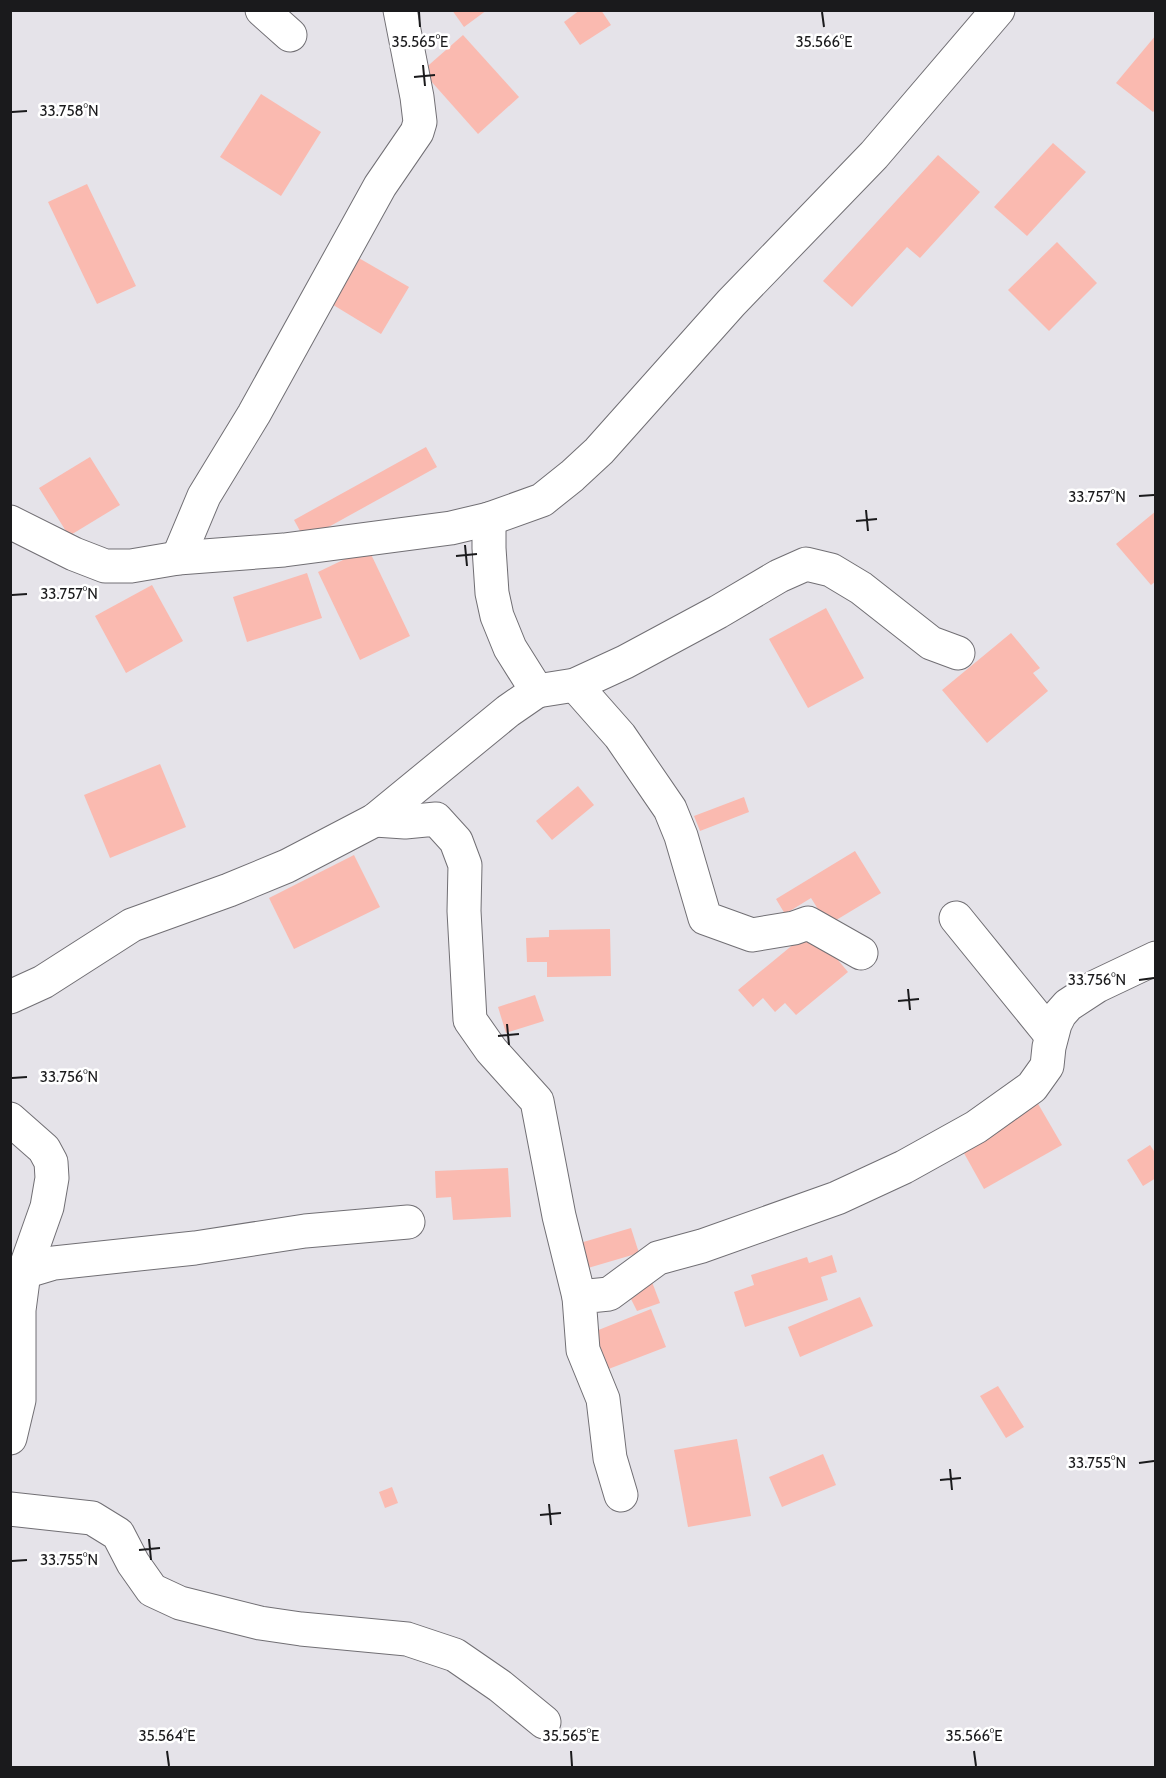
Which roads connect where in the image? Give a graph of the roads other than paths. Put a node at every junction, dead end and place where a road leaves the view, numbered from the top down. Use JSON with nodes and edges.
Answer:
{"nodes":[{"id":1,"x":262,"y":10,"type":"edge"},
{"id":2,"x":400,"y":10,"type":"edge"},
{"id":3,"x":998,"y":10,"type":"edge"},
{"id":4,"x":290,"y":35,"type":"dead end"},
{"id":5,"x":489,"y":519,"type":"junction"},
{"id":6,"x":10,"y":522,"type":"edge"},
{"id":7,"x":178,"y":558,"type":"junction"},
{"id":8,"x":958,"y":653,"type":"dead end"},
{"id":9,"x":575,"y":686,"type":"junction"},
{"id":10,"x":537,"y":691,"type":"junction"},
{"id":11,"x":375,"y":820,"type":"junction"},
{"id":12,"x":956,"y":918,"type":"dead end"},
{"id":13,"x":861,"y":953,"type":"dead end"},
{"id":14,"x":1155,"y":957,"type":"edge"},
{"id":15,"x":10,"y":997,"type":"edge"},
{"id":16,"x":1051,"y":1035,"type":"junction"},
{"id":17,"x":10,"y":1119,"type":"edge"},
{"id":18,"x":408,"y":1222,"type":"dead end"},
{"id":19,"x":24,"y":1272,"type":"junction"},
{"id":20,"x":579,"y":1297,"type":"junction"},
{"id":21,"x":10,"y":1438,"type":"edge"},
{"id":22,"x":621,"y":1496,"type":"dead end"},
{"id":23,"x":10,"y":1509,"type":"edge"},
{"id":24,"x":544,"y":1722,"type":"dead end"}],
"edges":[{"from":1,"to":4,"type":"street"},
{"from":2,"to":7,"type":"street"},
{"from":3,"to":5,"type":"street"},
{"from":5,"to":7,"type":"street"},
{"from":5,"to":10,"type":"street"},
{"from":6,"to":7,"type":"street"},
{"from":8,"to":9,"type":"street"},
{"from":9,"to":10,"type":"street"},
{"from":9,"to":13,"type":"street"},
{"from":10,"to":11,"type":"street"},
{"from":11,"to":15,"type":"street"},
{"from":11,"to":20,"type":"street"},
{"from":12,"to":16,"type":"street"},
{"from":14,"to":16,"type":"street"},
{"from":16,"to":20,"type":"street"},
{"from":17,"to":19,"type":"street"},
{"from":18,"to":19,"type":"street"},
{"from":19,"to":21,"type":"street"},
{"from":20,"to":22,"type":"street"},
{"from":23,"to":24,"type":"street"}]}
